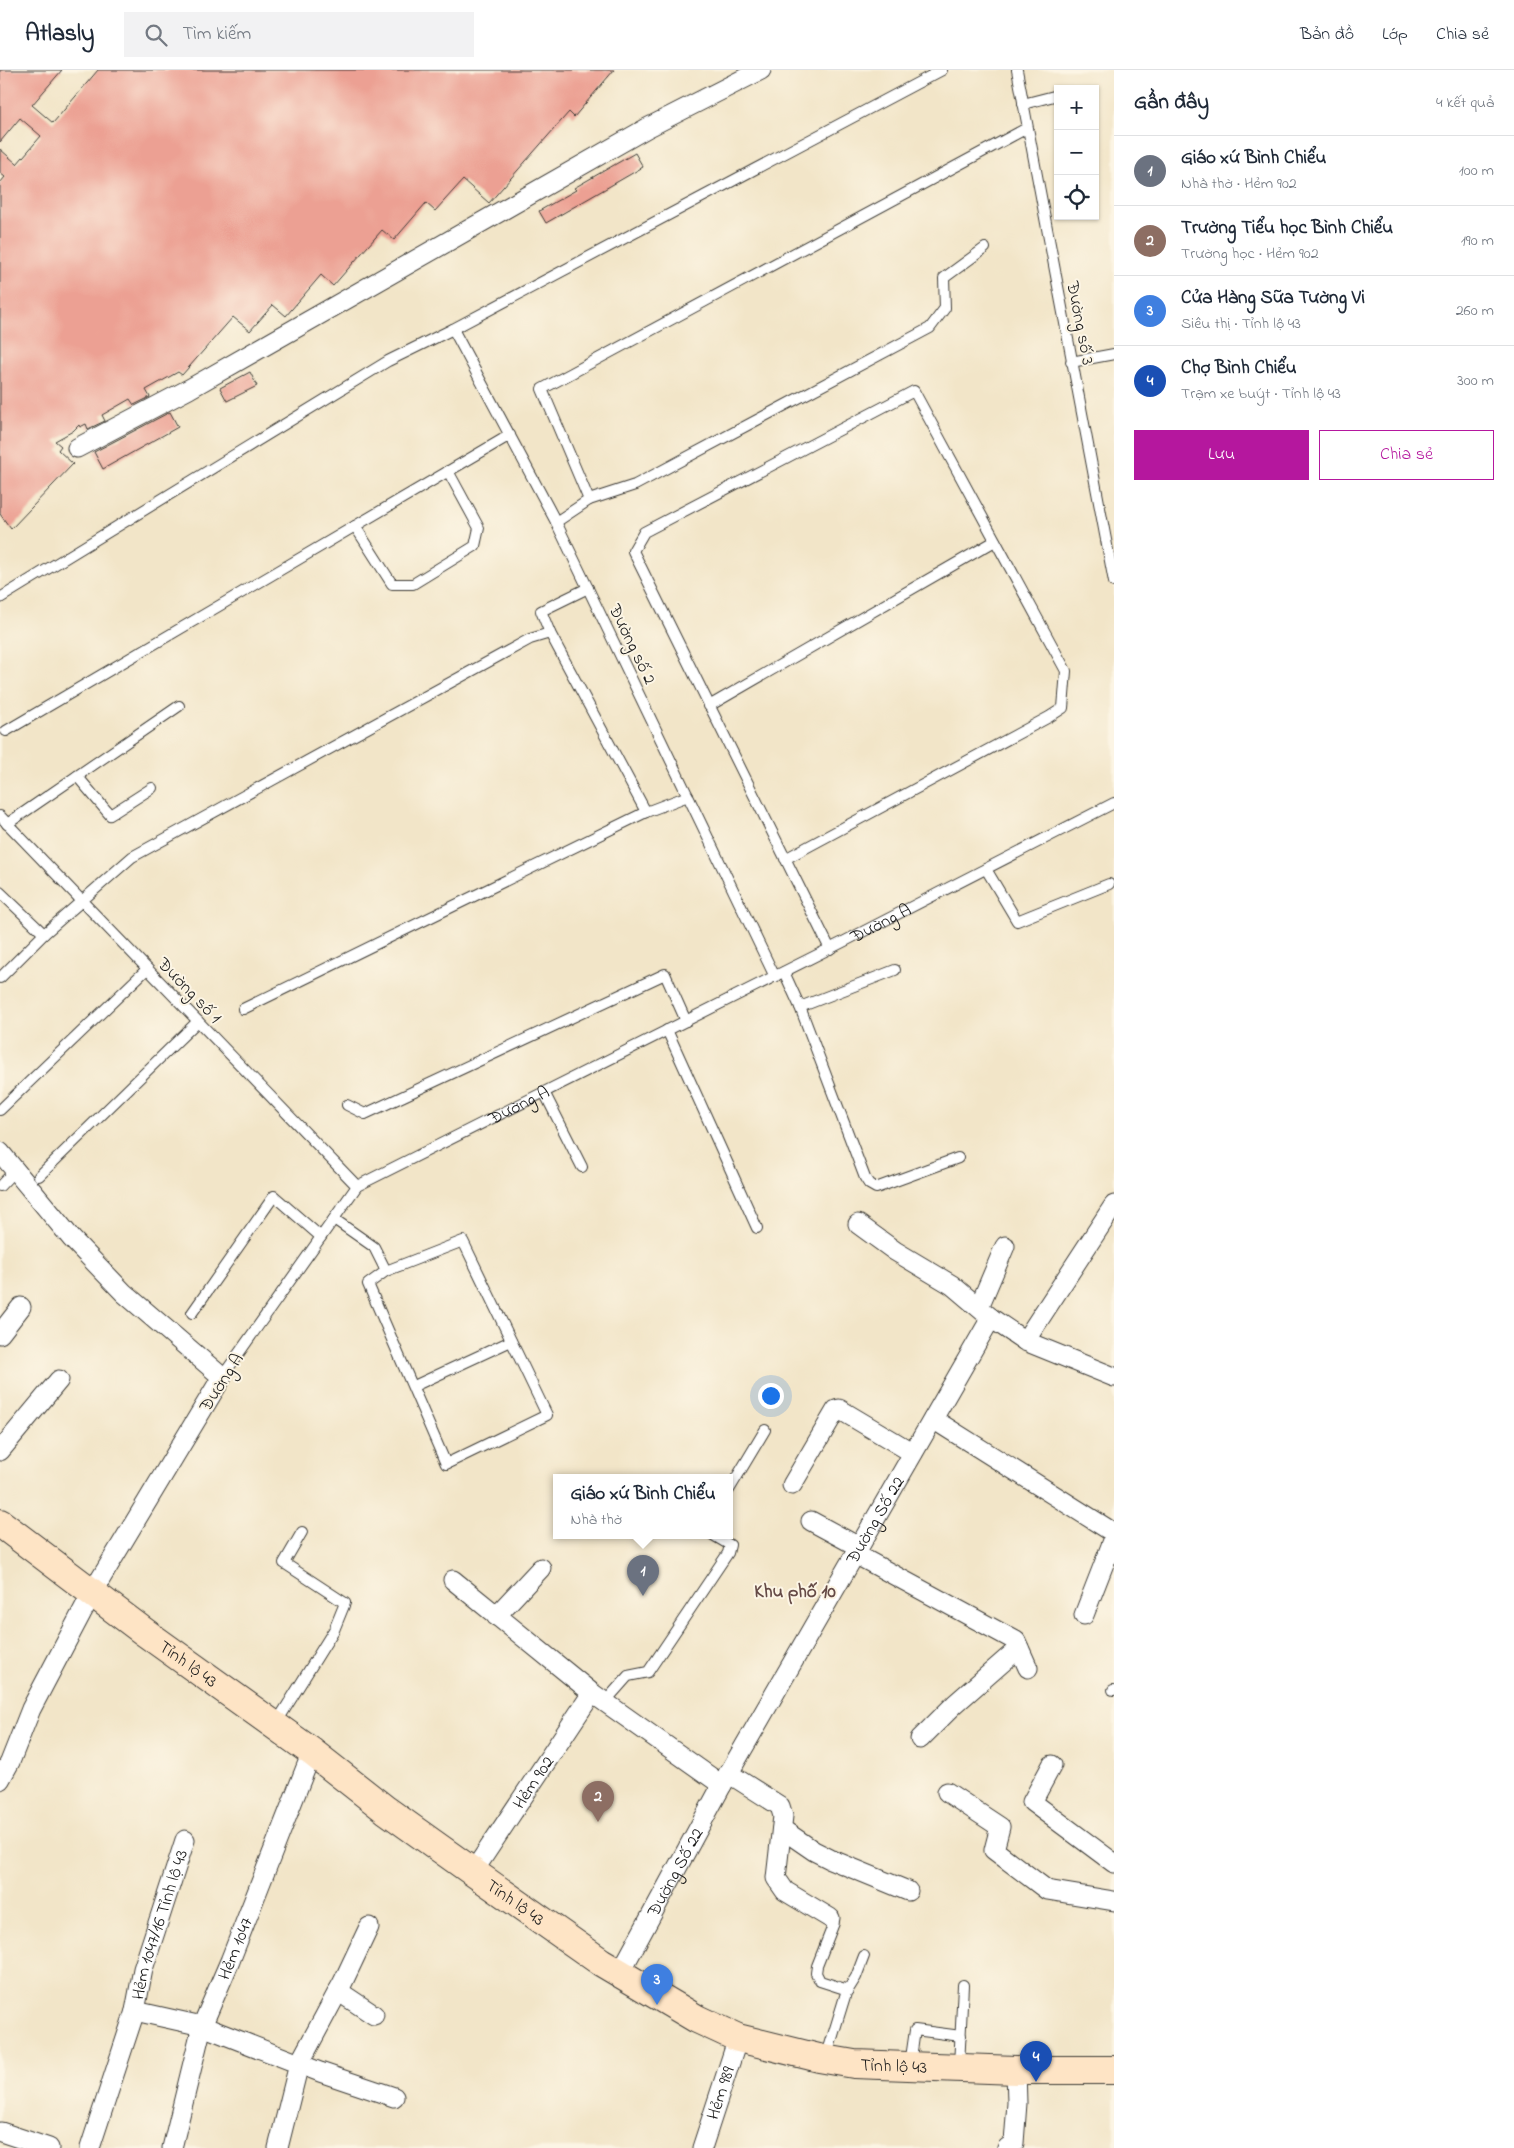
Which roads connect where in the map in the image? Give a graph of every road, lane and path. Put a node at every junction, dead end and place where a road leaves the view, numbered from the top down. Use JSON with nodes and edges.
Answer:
{"nodes":[{"id":1,"x":761,"y":70,"type":"edge"},
{"id":2,"x":942,"y":70,"type":"edge"},
{"id":3,"x":1017,"y":70,"type":"edge"},
{"id":4,"x":1054,"y":97,"type":"edge"},
{"id":5,"x":1022,"y":104,"type":"junction"},
{"id":6,"x":1027,"y":128,"type":"junction"},
{"id":7,"x":985,"y":248,"type":"dead end"},
{"id":8,"x":453,"y":329,"type":"junction"},
{"id":9,"x":1114,"y":354,"type":"edge"},
{"id":10,"x":1072,"y":362,"type":"junction"},
{"id":11,"x":510,"y":435,"type":"junction"},
{"id":12,"x":77,"y":448,"type":"dead end"},
{"id":13,"x":448,"y":471,"type":"junction"},
{"id":14,"x":589,"y":500,"type":"junction"},
{"id":15,"x":556,"y":522,"type":"junction"},
{"id":16,"x":355,"y":526,"type":"junction"},
{"id":17,"x":995,"y":541,"type":"junction"},
{"id":18,"x":1114,"y":582,"type":"edge"},
{"id":19,"x":588,"y":588,"type":"junction"},
{"id":20,"x":0,"y":598,"type":"edge"},
{"id":21,"x":550,"y":633,"type":"junction"},
{"id":22,"x":179,"y":706,"type":"dead end"},
{"id":23,"x":709,"y":706,"type":"junction"},
{"id":24,"x":6,"y":731,"type":"dead end"},
{"id":25,"x":77,"y":776,"type":"junction"},
{"id":26,"x":152,"y":788,"type":"dead end"},
{"id":27,"x":688,"y":796,"type":"junction"},
{"id":28,"x":1114,"y":803,"type":"edge"},
{"id":29,"x":646,"y":812,"type":"junction"},
{"id":30,"x":4,"y":820,"type":"edge"},
{"id":31,"x":786,"y":860,"type":"junction"},
{"id":32,"x":986,"y":869,"type":"junction"},
{"id":33,"x":1109,"y":884,"type":"dead end"},
{"id":34,"x":0,"y":892,"type":"edge"},
{"id":35,"x":82,"y":900,"type":"junction"},
{"id":36,"x":44,"y":934,"type":"junction"},
{"id":37,"x":830,"y":949,"type":"junction"},
{"id":38,"x":147,"y":969,"type":"junction"},
{"id":39,"x":896,"y":970,"type":"dead end"},
{"id":40,"x":779,"y":974,"type":"junction"},
{"id":41,"x":0,"y":978,"type":"edge"},
{"id":42,"x":800,"y":1006,"type":"junction"},
{"id":43,"x":244,"y":1009,"type":"dead end"},
{"id":44,"x":198,"y":1021,"type":"junction"},
{"id":45,"x":686,"y":1021,"type":"junction"},
{"id":46,"x":667,"y":1030,"type":"junction"},
{"id":47,"x":544,"y":1092,"type":"junction"},
{"id":48,"x":347,"y":1105,"type":"dead end"},
{"id":49,"x":0,"y":1110,"type":"edge"},
{"id":50,"x":0,"y":1152,"type":"edge"},
{"id":51,"x":958,"y":1158,"type":"dead end"},
{"id":52,"x":582,"y":1167,"type":"dead end"},
{"id":53,"x":16,"y":1170,"type":"junction"},
{"id":54,"x":40,"y":1176,"type":"dead end"},
{"id":55,"x":0,"y":1186,"type":"edge"},
{"id":56,"x":357,"y":1186,"type":"junction"},
{"id":57,"x":1114,"y":1205,"type":"edge"},
{"id":58,"x":334,"y":1219,"type":"junction"},
{"id":59,"x":858,"y":1224,"type":"dead end"},
{"id":60,"x":757,"y":1228,"type":"dead end"},
{"id":61,"x":321,"y":1237,"type":"junction"},
{"id":62,"x":1005,"y":1246,"type":"dead end"},
{"id":63,"x":386,"y":1271,"type":"junction"},
{"id":64,"x":21,"y":1307,"type":"dead end"},
{"id":65,"x":192,"y":1313,"type":"dead end"},
{"id":66,"x":985,"y":1313,"type":"junction"},
{"id":67,"x":0,"y":1334,"type":"edge"},
{"id":68,"x":511,"y":1341,"type":"junction"},
{"id":69,"x":1025,"y":1341,"type":"junction"},
{"id":70,"x":222,"y":1377,"type":"junction"},
{"id":71,"x":1114,"y":1377,"type":"edge"},
{"id":72,"x":59,"y":1380,"type":"dead end"},
{"id":73,"x":414,"y":1386,"type":"junction"},
{"id":74,"x":933,"y":1418,"type":"junction"},
{"id":75,"x":765,"y":1430,"type":"dead end"},
{"id":76,"x":0,"y":1451,"type":"edge"},
{"id":77,"x":913,"y":1453,"type":"junction"},
{"id":78,"x":733,"y":1483,"type":"edge"},
{"id":79,"x":792,"y":1485,"type":"dead end"},
{"id":80,"x":811,"y":1521,"type":"dead end"},
{"id":81,"x":1,"y":1527,"type":"edge"},
{"id":82,"x":302,"y":1532,"type":"dead end"},
{"id":83,"x":1114,"y":1533,"type":"edge"},
{"id":84,"x":1114,"y":1538,"type":"edge"},
{"id":85,"x":720,"y":1539,"type":"edge"},
{"id":86,"x":857,"y":1550,"type":"junction"},
{"id":87,"x":541,"y":1568,"type":"dead end"},
{"id":88,"x":453,"y":1580,"type":"dead end"},
{"id":89,"x":92,"y":1593,"type":"junction"},
{"id":90,"x":1084,"y":1615,"type":"dead end"},
{"id":91,"x":496,"y":1616,"type":"junction"},
{"id":92,"x":1019,"y":1648,"type":"junction"},
{"id":93,"x":1028,"y":1668,"type":"dead end"},
{"id":94,"x":598,"y":1698,"type":"junction"},
{"id":95,"x":274,"y":1725,"type":"junction"},
{"id":96,"x":920,"y":1739,"type":"dead end"},
{"id":97,"x":312,"y":1752,"type":"junction"},
{"id":98,"x":1052,"y":1765,"type":"dead end"},
{"id":99,"x":725,"y":1779,"type":"junction"},
{"id":100,"x":0,"y":1780,"type":"edge"},
{"id":101,"x":947,"y":1792,"type":"dead end"},
{"id":102,"x":782,"y":1828,"type":"junction"},
{"id":103,"x":185,"y":1840,"type":"dead end"},
{"id":104,"x":1114,"y":1863,"type":"edge"},
{"id":105,"x":473,"y":1872,"type":"junction"},
{"id":106,"x":1114,"y":1883,"type":"edge"},
{"id":107,"x":908,"y":1891,"type":"dead end"},
{"id":108,"x":1114,"y":1892,"type":"edge"},
{"id":109,"x":1114,"y":1901,"type":"edge"},
{"id":110,"x":830,"y":1918,"type":"joint"},
{"id":111,"x":368,"y":1927,"type":"dead end"},
{"id":112,"x":864,"y":1956,"type":"dead end"},
{"id":113,"x":620,"y":1973,"type":"junction"},
{"id":114,"x":963,"y":1985,"type":"dead end"},
{"id":115,"x":848,"y":1990,"type":"junction"},
{"id":116,"x":338,"y":1991,"type":"junction"},
{"id":117,"x":135,"y":2010,"type":"junction"},
{"id":118,"x":374,"y":2015,"type":"dead end"},
{"id":119,"x":202,"y":2026,"type":"junction"},
{"id":120,"x":961,"y":2036,"type":"junction"},
{"id":121,"x":738,"y":2038,"type":"junction"},
{"id":122,"x":826,"y":2059,"type":"junction"},
{"id":123,"x":299,"y":2064,"type":"junction"},
{"id":124,"x":910,"y":2066,"type":"junction"},
{"id":125,"x":959,"y":2067,"type":"junction"},
{"id":126,"x":1016,"y":2070,"type":"junction"},
{"id":127,"x":1114,"y":2070,"type":"edge"},
{"id":128,"x":394,"y":2097,"type":"dead end"},
{"id":129,"x":1,"y":2132,"type":"edge"},
{"id":130,"x":49,"y":2148,"type":"edge"},
{"id":131,"x":90,"y":2148,"type":"edge"},
{"id":132,"x":172,"y":2148,"type":"edge"},
{"id":133,"x":278,"y":2148,"type":"edge"},
{"id":134,"x":702,"y":2148,"type":"edge"},
{"id":135,"x":1007,"y":2148,"type":"edge"}],
"edges":[{"from":1,"to":12,"type":"street"},
{"from":2,"to":8,"type":"lane"},
{"from":3,"to":5,"type":"lane","name":"Đường số 3"},
{"from":4,"to":5,"type":"lane"},
{"from":5,"to":6,"type":"lane","name":"Đường số 3"},
{"from":6,"to":10,"type":"lane","name":"Đường số 3"},
{"from":6,"to":14,"type":"lane"},
{"from":7,"to":14,"type":"lane"},
{"from":8,"to":11,"type":"lane","name":"Đường số 2"},
{"from":8,"to":20,"type":"lane"},
{"from":9,"to":10,"type":"lane"},
{"from":10,"to":18,"type":"lane","name":"Đường số 3"},
{"from":11,"to":13,"type":"lane"},
{"from":11,"to":15,"type":"lane","name":"Đường số 2"},
{"from":13,"to":16,"type":"lane"},
{"from":13,"to":16,"type":"lane"},
{"from":14,"to":15,"type":"lane"},
{"from":15,"to":19,"type":"lane","name":"Đường số 2"},
{"from":16,"to":24,"type":"lane"},
{"from":17,"to":23,"type":"lane"},
{"from":17,"to":23,"type":"lane"},
{"from":17,"to":31,"type":"lane"},
{"from":19,"to":21,"type":"lane"},
{"from":19,"to":27,"type":"lane","name":"Đường số 2"},
{"from":21,"to":29,"type":"lane"},
{"from":21,"to":35,"type":"lane"},
{"from":22,"to":25,"type":"lane"},
{"from":23,"to":31,"type":"lane"},
{"from":25,"to":26,"type":"lane"},
{"from":25,"to":30,"type":"lane"},
{"from":27,"to":29,"type":"lane"},
{"from":27,"to":40,"type":"lane","name":"Đường số 2"},
{"from":28,"to":32,"type":"lane","name":"Đường A"},
{"from":29,"to":43,"type":"lane"},
{"from":30,"to":35,"type":"lane","name":"Đường số 1"},
{"from":31,"to":37,"type":"lane"},
{"from":32,"to":33,"type":"lane"},
{"from":32,"to":37,"type":"lane","name":"Đường A"},
{"from":34,"to":36,"type":"lane"},
{"from":35,"to":36,"type":"lane"},
{"from":35,"to":38,"type":"lane","name":"Đường số 1"},
{"from":36,"to":41,"type":"lane"},
{"from":37,"to":40,"type":"lane","name":"Đường A"},
{"from":38,"to":44,"type":"lane","name":"Đường số 1"},
{"from":38,"to":49,"type":"lane"},
{"from":39,"to":42,"type":"lane"},
{"from":40,"to":42,"type":"lane","name":"Đường số 2"},
{"from":40,"to":45,"type":"lane","name":"Đường A"},
{"from":42,"to":51,"type":"lane","name":"Đường số 2"},
{"from":44,"to":54,"type":"lane"},
{"from":44,"to":56,"type":"lane","name":"Đường số 1"},
{"from":45,"to":46,"type":"lane","name":"Đường A"},
{"from":45,"to":48,"type":"lane"},
{"from":46,"to":47,"type":"lane","name":"Đường A"},
{"from":46,"to":60,"type":"lane"},
{"from":47,"to":52,"type":"lane"},
{"from":47,"to":56,"type":"lane","name":"Đường A"},
{"from":50,"to":53,"type":"street"},
{"from":53,"to":55,"type":"lane"},
{"from":53,"to":70,"type":"street"},
{"from":56,"to":58,"type":"lane","name":"Đường A"},
{"from":57,"to":69,"type":"street"},
{"from":58,"to":61,"type":"lane","name":"Đường A"},
{"from":58,"to":63,"type":"lane"},
{"from":59,"to":66,"type":"street"},
{"from":61,"to":65,"type":"lane"},
{"from":61,"to":70,"type":"lane","name":"Đường A"},
{"from":62,"to":66,"type":"street","name":"Đường Số 22"},
{"from":63,"to":68,"type":"lane"},
{"from":63,"to":73,"type":"lane"},
{"from":64,"to":67,"type":"street"},
{"from":66,"to":69,"type":"street"},
{"from":66,"to":74,"type":"street","name":"Đường Số 22"},
{"from":68,"to":73,"type":"lane"},
{"from":68,"to":73,"type":"lane"},
{"from":69,"to":71,"type":"street"},
{"from":70,"to":89,"type":"street","name":"Đường A"},
{"from":72,"to":76,"type":"street"},
{"from":74,"to":77,"type":"street","name":"Đường Số 22"},
{"from":74,"to":83,"type":"street"},
{"from":75,"to":78,"type":"lane"},
{"from":77,"to":79,"type":"street"},
{"from":77,"to":86,"type":"street","name":"Đường Số 22"},
{"from":80,"to":86,"type":"street"},
{"from":81,"to":89,"type":"main road","name":"Tỉnh lộ 43"},
{"from":82,"to":95,"type":"lane"},
{"from":84,"to":90,"type":"street"},
{"from":85,"to":94,"type":"lane"},
{"from":86,"to":92,"type":"street"},
{"from":86,"to":99,"type":"street","name":"Đường Số 22"},
{"from":87,"to":91,"type":"street"},
{"from":88,"to":91,"type":"street"},
{"from":89,"to":95,"type":"main road","name":"Tỉnh lộ 43"},
{"from":89,"to":100,"type":"street","name":"Đường A"},
{"from":91,"to":94,"type":"street"},
{"from":92,"to":93,"type":"street"},
{"from":92,"to":96,"type":"street"},
{"from":94,"to":99,"type":"street"},
{"from":94,"to":105,"type":"street","name":"Hẻm 902"},
{"from":95,"to":97,"type":"main road","name":"Tỉnh lộ 43"},
{"from":97,"to":105,"type":"main road","name":"Tỉnh lộ 43"},
{"from":97,"to":119,"type":"street","name":"Hẻm 1047"},
{"from":98,"to":104,"type":"street"},
{"from":99,"to":102,"type":"street"},
{"from":99,"to":113,"type":"street","name":"Đường Số 22"},
{"from":101,"to":109,"type":"street"},
{"from":102,"to":107,"type":"street"},
{"from":102,"to":110,"type":"street"},
{"from":103,"to":117,"type":"street","name":"Hẻm 1047/16 Tỉnh lộ 43"},
{"from":105,"to":113,"type":"main road","name":"Tỉnh lộ 43"},
{"from":106,"to":108,"type":"street"},
{"from":110,"to":115,"type":"lane"},
{"from":111,"to":116,"type":"street"},
{"from":112,"to":115,"type":"lane"},
{"from":113,"to":121,"type":"main road","name":"Tỉnh lộ 43"},
{"from":114,"to":120,"type":"lane"},
{"from":115,"to":122,"type":"lane"},
{"from":116,"to":118,"type":"street"},
{"from":116,"to":123,"type":"street"},
{"from":117,"to":119,"type":"street","name":"Hẻm 1047/16 Tỉnh lộ 43"},
{"from":117,"to":131,"type":"street","name":"Hẻm 1047/16 Tỉnh lộ 43"},
{"from":119,"to":123,"type":"street","name":"Hẻm 1047/16 Tỉnh lộ 43"},
{"from":119,"to":132,"type":"street","name":"Hẻm 1047"},
{"from":120,"to":124,"type":"lane"},
{"from":120,"to":125,"type":"lane"},
{"from":121,"to":122,"type":"main road","name":"Tỉnh lộ 43"},
{"from":121,"to":134,"type":"street","name":"Hẻm 989"},
{"from":122,"to":124,"type":"main road","name":"Tỉnh lộ 43"},
{"from":123,"to":128,"type":"street","name":"Hẻm 1047/16 Tỉnh lộ 43"},
{"from":123,"to":133,"type":"street"},
{"from":124,"to":125,"type":"main road","name":"Tỉnh lộ 43"},
{"from":125,"to":126,"type":"main road","name":"Tỉnh lộ 43"},
{"from":126,"to":127,"type":"main road","name":"Tỉnh lộ 43"},
{"from":126,"to":135,"type":"street"},
{"from":129,"to":130,"type":"street"}]}
